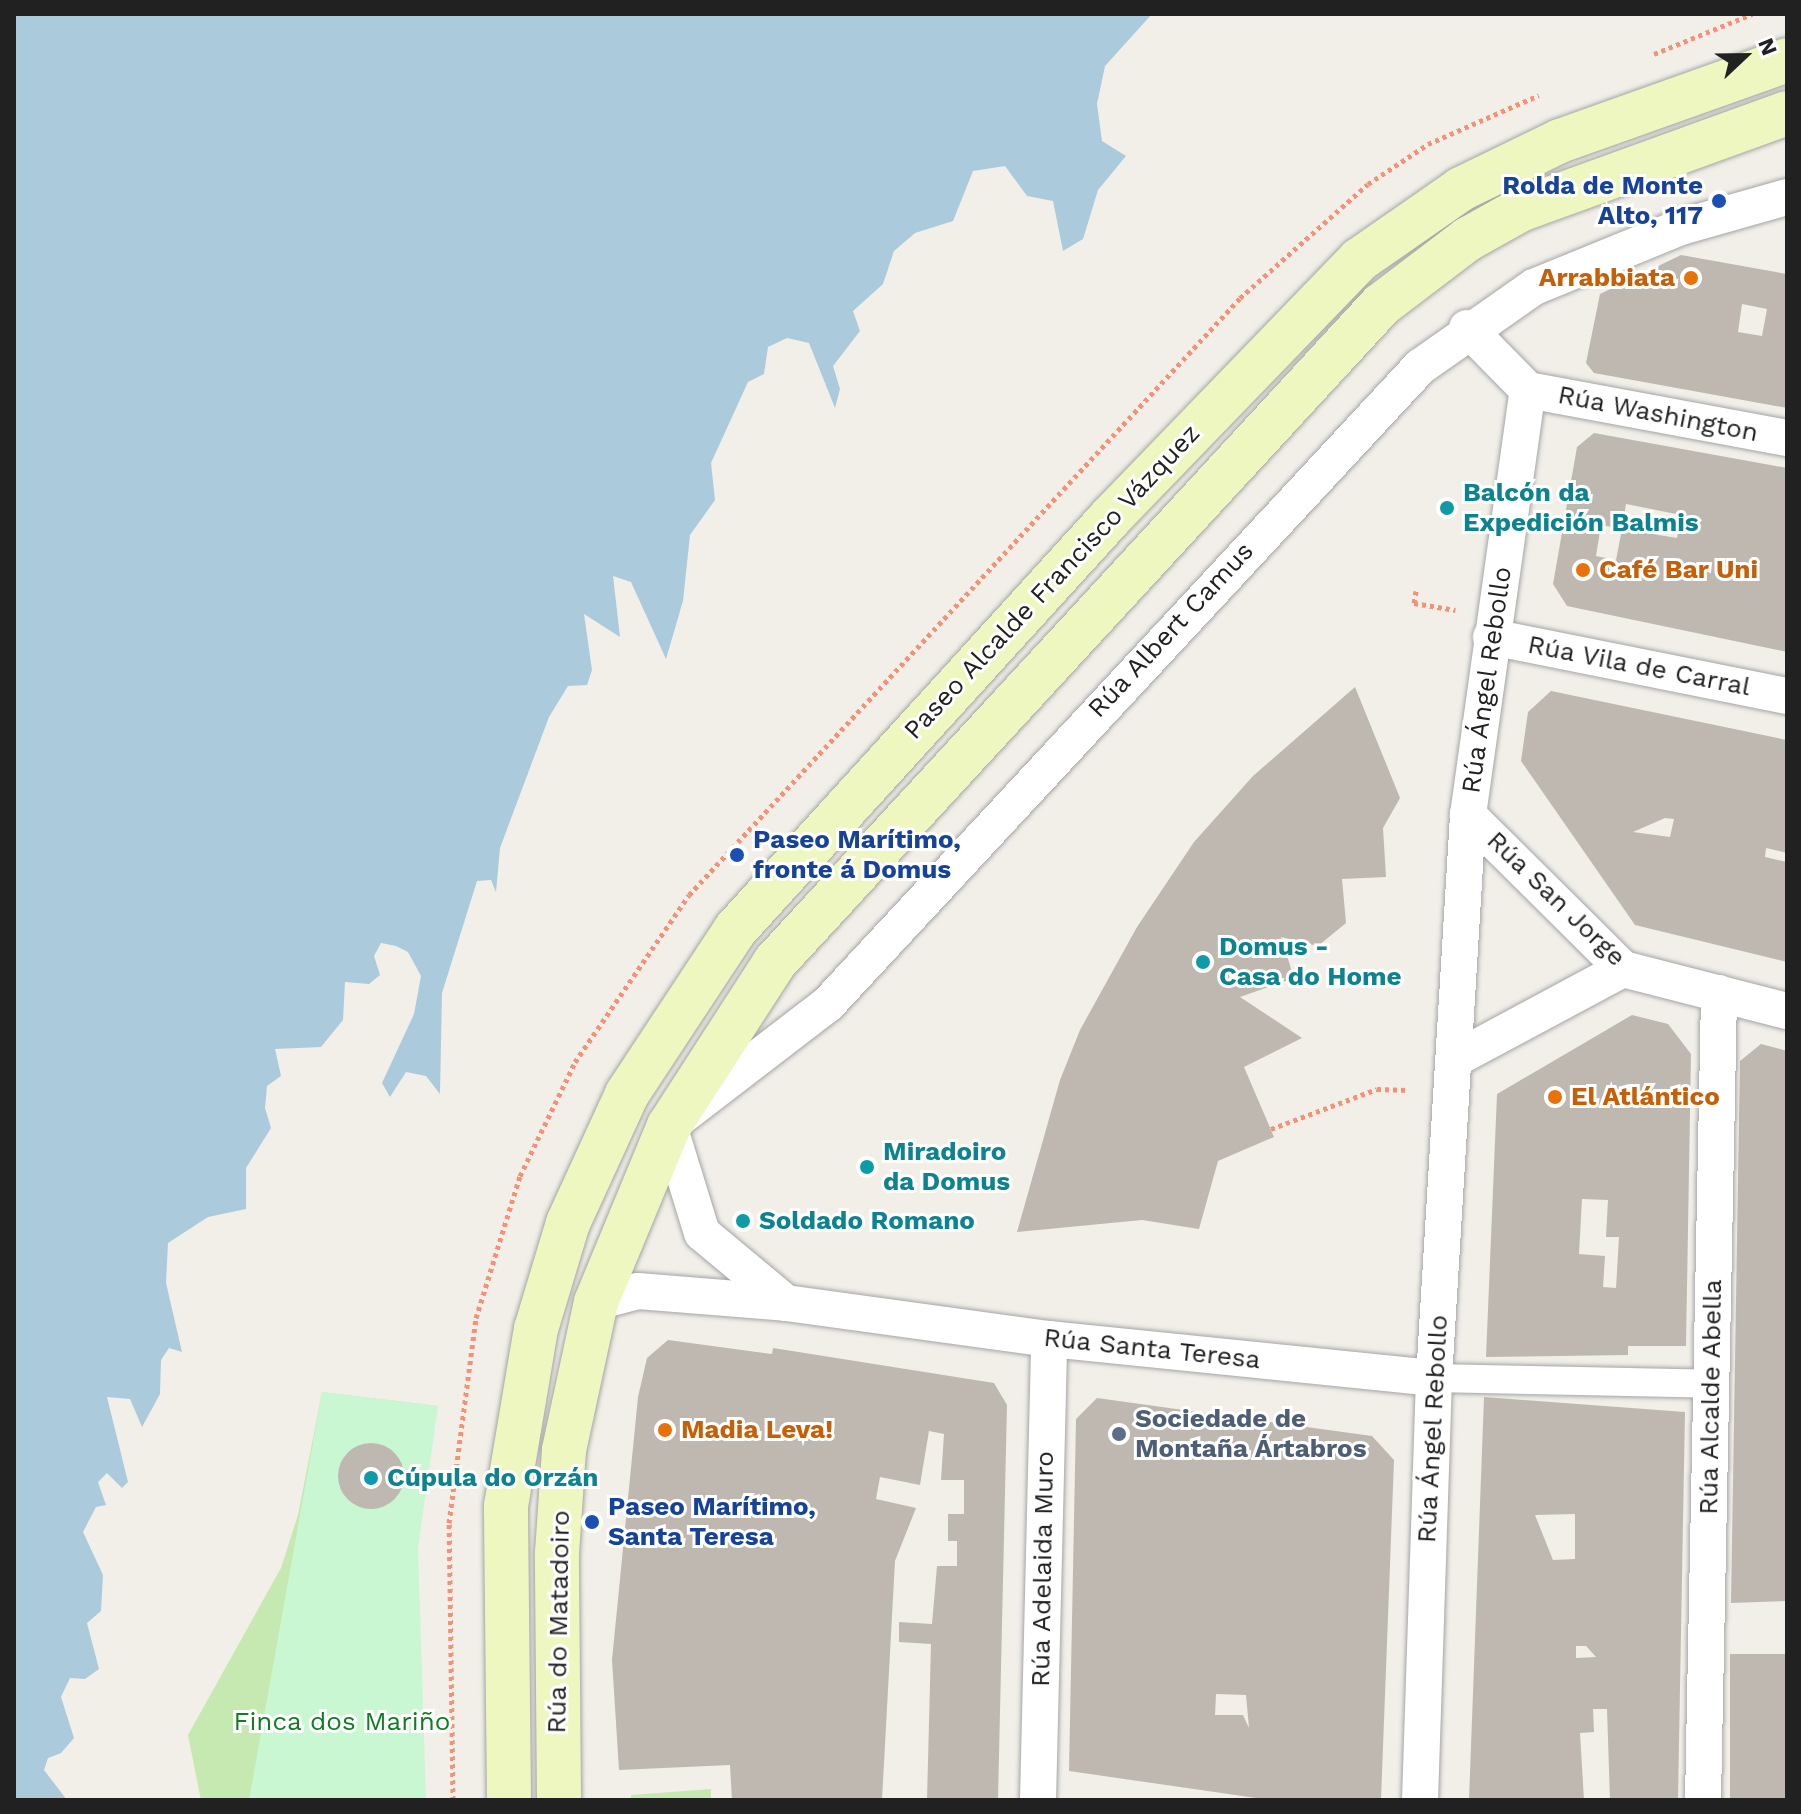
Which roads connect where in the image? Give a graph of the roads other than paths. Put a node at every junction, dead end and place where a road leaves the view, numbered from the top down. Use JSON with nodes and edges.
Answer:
{"nodes":[{"id":1,"x":1787,"y":60,"type":"edge"},
{"id":2,"x":1787,"y":113,"type":"edge"},
{"id":3,"x":1787,"y":197,"type":"edge"},
{"id":4,"x":1727,"y":214,"type":"junction"},
{"id":5,"x":1787,"y":224,"type":"edge"},
{"id":6,"x":1467,"y":328,"type":"junction"},
{"id":7,"x":1528,"y":390,"type":"junction"},
{"id":8,"x":1787,"y":438,"type":"edge"},
{"id":9,"x":1491,"y":637,"type":"junction"},
{"id":10,"x":1787,"y":696,"type":"edge"},
{"id":11,"x":1468,"y":815,"type":"junction"},
{"id":12,"x":1623,"y":969,"type":"junction"},
{"id":13,"x":1719,"y":993,"type":"junction"},
{"id":14,"x":1787,"y":1011,"type":"edge"},
{"id":15,"x":1455,"y":1074,"type":"junction"},
{"id":16,"x":669,"y":1126,"type":"junction"},
{"id":17,"x":596,"y":1302,"type":"junction"},
{"id":18,"x":786,"y":1303,"type":"junction"},
{"id":19,"x":536,"y":1329,"type":"junction"},
{"id":20,"x":1049,"y":1339,"type":"junction"},
{"id":21,"x":1434,"y":1378,"type":"junction"},
{"id":22,"x":1711,"y":1384,"type":"junction"},
{"id":23,"x":509,"y":1800,"type":"edge"},
{"id":24,"x":559,"y":1800,"type":"edge"},
{"id":25,"x":1038,"y":1800,"type":"edge"},
{"id":26,"x":1420,"y":1800,"type":"edge"},
{"id":27,"x":1703,"y":1800,"type":"edge"}],
"edges":[{"from":1,"to":19,"type":"main road","name":"Paseo Alcalde Francisco Vázquez"},
{"from":2,"to":16,"type":"main road","name":"Paseo Alcalde Francisco Vázquez"},
{"from":3,"to":4,"type":"street","name":"Rúa Albert Camus"},
{"from":4,"to":5,"type":"street"},
{"from":4,"to":6,"type":"street","name":"Rúa Albert Camus"},
{"from":6,"to":7,"type":"street"},
{"from":6,"to":16,"type":"street","name":"Rúa Albert Camus"},
{"from":7,"to":8,"type":"street","name":"Rúa Washington"},
{"from":7,"to":9,"type":"street","name":"Rúa Ángel Rebollo"},
{"from":9,"to":10,"type":"street","name":"Rúa Vila de Carral"},
{"from":9,"to":11,"type":"street","name":"Rúa Ángel Rebollo"},
{"from":11,"to":12,"type":"street","name":"Rúa San Jorge"},
{"from":11,"to":15,"type":"street","name":"Rúa Ángel Rebollo"},
{"from":12,"to":13,"type":"street","name":"Rúa San Jorge"},
{"from":12,"to":15,"type":"street"},
{"from":13,"to":14,"type":"street","name":"Rúa San Jorge"},
{"from":13,"to":22,"type":"street","name":"Rúa Alcalde Abella"},
{"from":15,"to":21,"type":"street","name":"Rúa Ángel Rebollo"},
{"from":16,"to":17,"type":"main road","name":"Rúa do Matadoiro"},
{"from":16,"to":18,"type":"street"},
{"from":17,"to":18,"type":"street","name":"Rúa Santa Teresa"},
{"from":17,"to":19,"type":"main road"},
{"from":17,"to":24,"type":"main road","name":"Rúa do Matadoiro"},
{"from":18,"to":20,"type":"street","name":"Rúa Santa Teresa"},
{"from":19,"to":23,"type":"main road","name":"Rúa do Matadoiro"},
{"from":20,"to":21,"type":"street","name":"Rúa Santa Teresa"},
{"from":20,"to":25,"type":"street","name":"Rúa Adelaida Muro"},
{"from":21,"to":22,"type":"street","name":"Rúa Santa Teresa"},
{"from":21,"to":26,"type":"street","name":"Rúa Ángel Rebollo"},
{"from":22,"to":27,"type":"street","name":"Rúa Alcalde Abella"}]}
